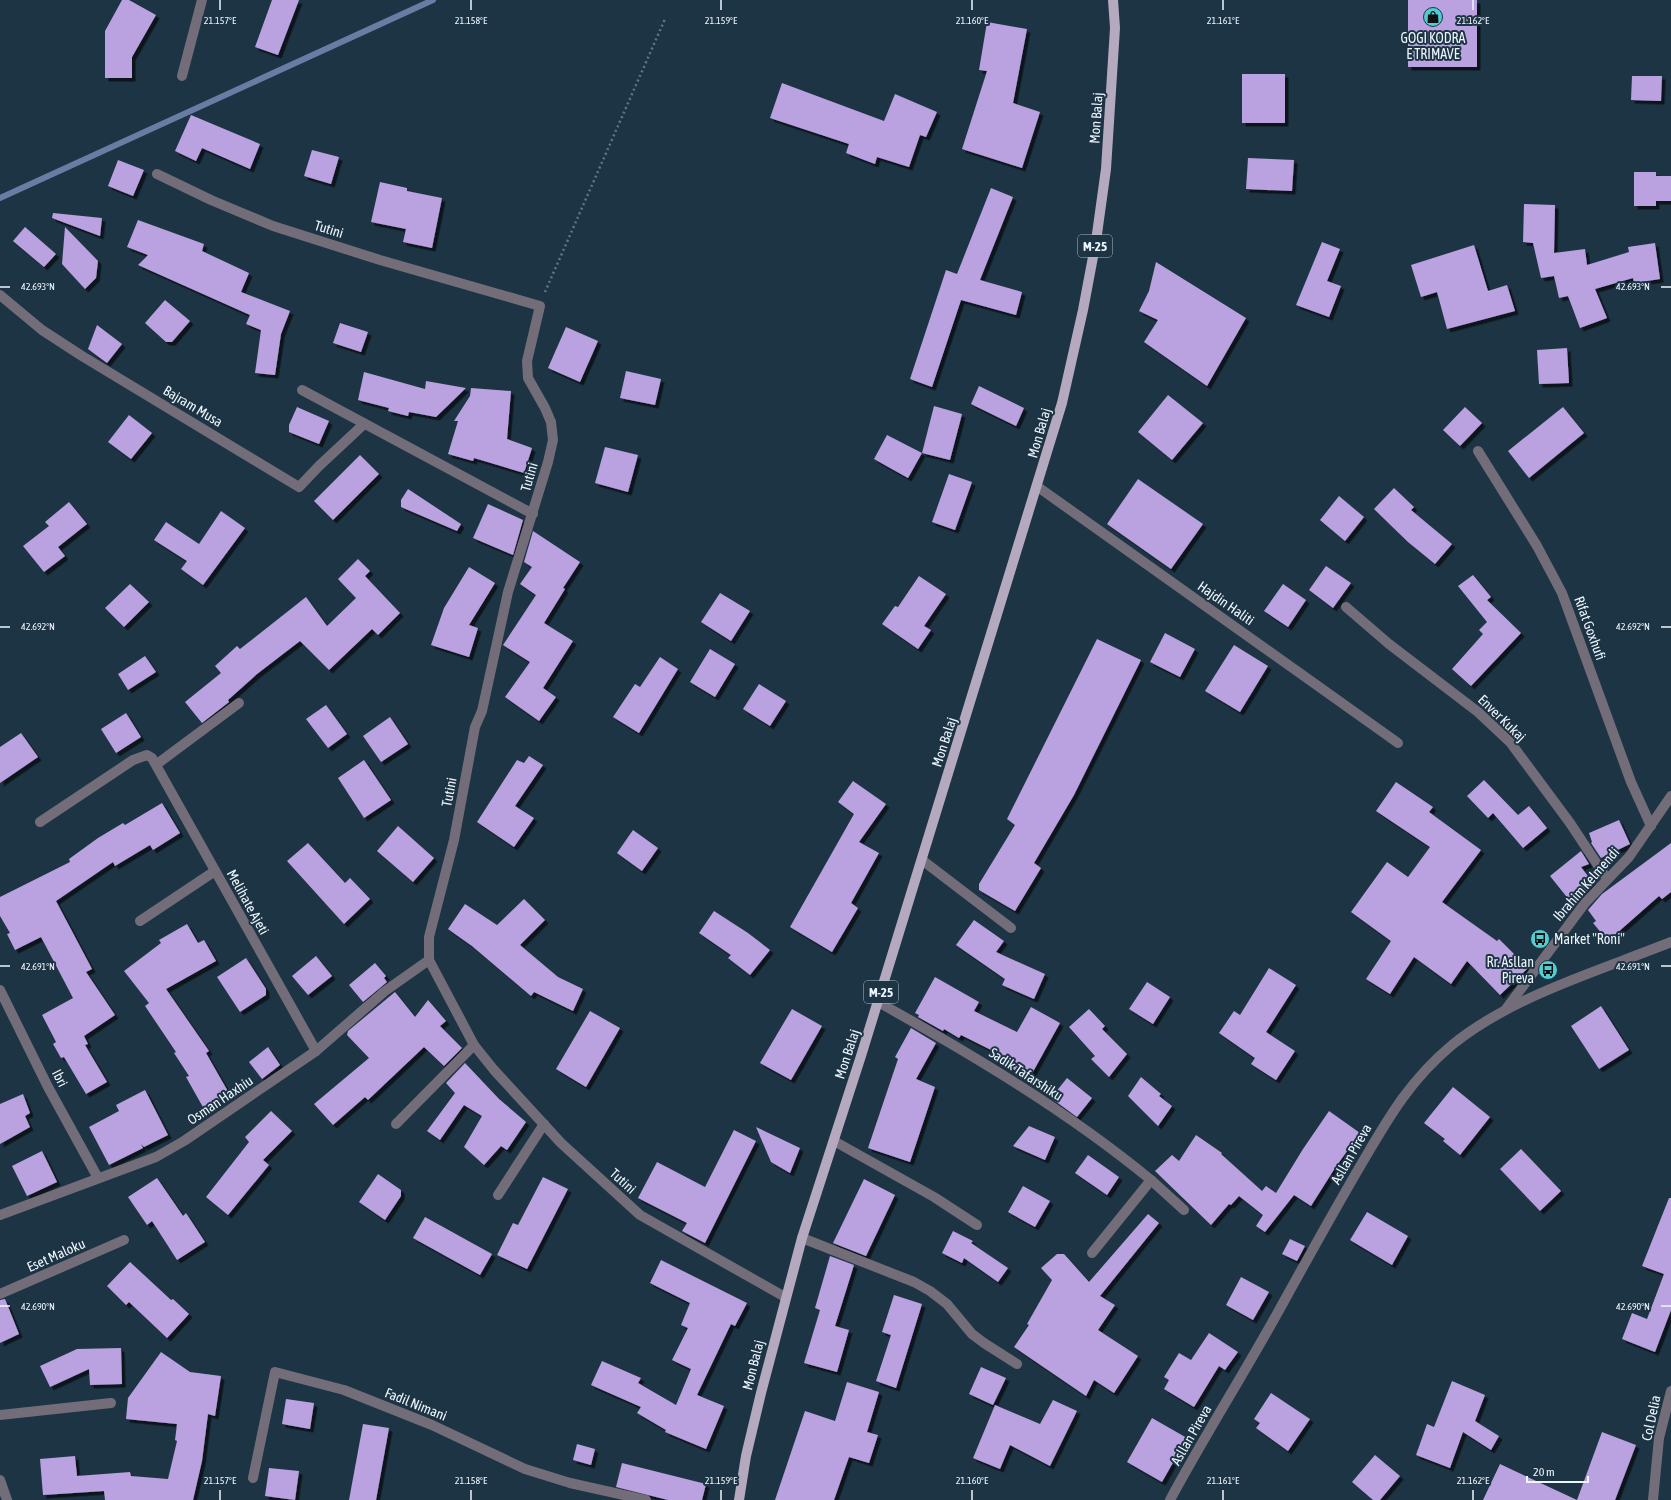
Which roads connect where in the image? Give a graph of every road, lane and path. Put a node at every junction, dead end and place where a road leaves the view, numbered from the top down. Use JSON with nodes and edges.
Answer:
{"nodes":[{"id":1,"x":202,"y":0,"type":"edge"},
{"id":2,"x":1113,"y":0,"type":"edge"},
{"id":3,"x":665,"y":19,"type":"dead end"},
{"id":4,"x":182,"y":76,"type":"dead end"},
{"id":5,"x":157,"y":174,"type":"dead end"},
{"id":6,"x":0,"y":295,"type":"edge"},
{"id":7,"x":540,"y":306,"type":"junction"},
{"id":8,"x":302,"y":390,"type":"dead end"},
{"id":9,"x":364,"y":424,"type":"junction"},
{"id":10,"x":1478,"y":451,"type":"dead end"},
{"id":11,"x":1038,"y":487,"type":"junction"},
{"id":12,"x":533,"y":514,"type":"junction"},
{"id":13,"x":1346,"y":607,"type":"dead end"},
{"id":14,"x":239,"y":703,"type":"dead end"},
{"id":15,"x":1398,"y":743,"type":"dead end"},
{"id":16,"x":157,"y":764,"type":"junction"},
{"id":17,"x":1671,"y":796,"type":"edge"},
{"id":18,"x":40,"y":822,"type":"dead end"},
{"id":19,"x":1651,"y":826,"type":"junction"},
{"id":20,"x":922,"y":860,"type":"junction"},
{"id":21,"x":215,"y":871,"type":"junction"},
{"id":22,"x":1607,"y":879,"type":"junction"},
{"id":23,"x":140,"y":920,"type":"dead end"},
{"id":24,"x":1011,"y":928,"type":"dead end"},
{"id":25,"x":1671,"y":942,"type":"edge"},
{"id":26,"x":429,"y":960,"type":"junction"},
{"id":27,"x":0,"y":990,"type":"edge"},
{"id":28,"x":878,"y":1002,"type":"junction"},
{"id":29,"x":1506,"y":1009,"type":"junction"},
{"id":30,"x":474,"y":1044,"type":"junction"},
{"id":31,"x":316,"y":1051,"type":"junction"},
{"id":32,"x":396,"y":1124,"type":"dead end"},
{"id":33,"x":544,"y":1124,"type":"junction"},
{"id":34,"x":834,"y":1141,"type":"junction"},
{"id":35,"x":98,"y":1178,"type":"junction"},
{"id":36,"x":1151,"y":1180,"type":"junction"},
{"id":37,"x":498,"y":1195,"type":"dead end"},
{"id":38,"x":1184,"y":1210,"type":"dead end"},
{"id":39,"x":0,"y":1215,"type":"edge"},
{"id":40,"x":977,"y":1225,"type":"dead end"},
{"id":41,"x":802,"y":1238,"type":"junction"},
{"id":42,"x":124,"y":1240,"type":"dead end"},
{"id":43,"x":1092,"y":1253,"type":"dead end"},
{"id":44,"x":0,"y":1294,"type":"edge"},
{"id":45,"x":785,"y":1297,"type":"junction"},
{"id":46,"x":1016,"y":1364,"type":"dead end"},
{"id":47,"x":1671,"y":1391,"type":"edge"},
{"id":48,"x":111,"y":1403,"type":"dead end"},
{"id":49,"x":0,"y":1415,"type":"edge"},
{"id":50,"x":253,"y":1478,"type":"dead end"},
{"id":51,"x":0,"y":1480,"type":"edge"},
{"id":52,"x":7,"y":1500,"type":"edge"},
{"id":53,"x":646,"y":1500,"type":"edge"},
{"id":54,"x":739,"y":1500,"type":"edge"},
{"id":55,"x":1170,"y":1500,"type":"edge"},
{"id":56,"x":1652,"y":1500,"type":"edge"}],
"edges":[{"from":1,"to":4,"type":"street"},
{"from":2,"to":11,"type":"main road","name":"Mon Balaj","number":"M-25"},
{"from":3,"to":7,"type":"path"},
{"from":5,"to":7,"type":"street","name":"Tutini"},
{"from":6,"to":9,"type":"street","name":"Bajram Musa"},
{"from":7,"to":12,"type":"street","name":"Tutini"},
{"from":8,"to":9,"type":"street"},
{"from":9,"to":12,"type":"street"},
{"from":10,"to":19,"type":"street","name":"Rifat Goxhufi"},
{"from":11,"to":15,"type":"street","name":"Hajdin Haliti"},
{"from":11,"to":20,"type":"main road","name":"Mon Balaj","number":"M-25"},
{"from":12,"to":26,"type":"street","name":"Tutini"},
{"from":13,"to":22,"type":"street","name":"Enver Kukaj"},
{"from":14,"to":16,"type":"street"},
{"from":16,"to":18,"type":"street"},
{"from":16,"to":21,"type":"street","name":"Melihate Ajeti"},
{"from":17,"to":19,"type":"street","name":"Ibrahim Kelmendi"},
{"from":19,"to":22,"type":"street","name":"Ibrahim Kelmendi"},
{"from":20,"to":24,"type":"street"},
{"from":20,"to":28,"type":"main road","name":"Mon Balaj","number":"M-25"},
{"from":21,"to":23,"type":"street"},
{"from":21,"to":31,"type":"street","name":"Melihate Ajeti"},
{"from":22,"to":29,"type":"street","name":"Ibrahim Kelmendi"},
{"from":25,"to":29,"type":"street","name":"Asllan Pireva"},
{"from":26,"to":30,"type":"street","name":"Tutini"},
{"from":26,"to":31,"type":"street","name":"Osman Haxhiu"},
{"from":27,"to":35,"type":"street","name":"Ibri"},
{"from":28,"to":34,"type":"main road","name":"Mon Balaj","number":"M-25"},
{"from":28,"to":36,"type":"street","name":"Sadik Tafarshiku"},
{"from":29,"to":55,"type":"street","name":"Asllan Pireva"},
{"from":30,"to":32,"type":"street"},
{"from":30,"to":33,"type":"street","name":"Tutini"},
{"from":31,"to":35,"type":"street","name":"Osman Haxhiu"},
{"from":33,"to":37,"type":"street"},
{"from":33,"to":45,"type":"street","name":"Tutini"},
{"from":34,"to":40,"type":"street"},
{"from":34,"to":41,"type":"main road","name":"Mon Balaj","number":"M-25"},
{"from":35,"to":39,"type":"street","name":"Osman Haxhiu"},
{"from":36,"to":38,"type":"street","name":"Sadik Tafarshiku"},
{"from":36,"to":43,"type":"street"},
{"from":41,"to":45,"type":"main road","name":"Mon Balaj","number":"M-25"},
{"from":41,"to":46,"type":"street"},
{"from":42,"to":44,"type":"street","name":"Eset Maloku"},
{"from":45,"to":54,"type":"main road","name":"Mon Balaj","number":"M-25"},
{"from":47,"to":56,"type":"street","name":"Col Delia"},
{"from":48,"to":49,"type":"street"},
{"from":50,"to":53,"type":"street","name":"Fadil Nimani"},
{"from":51,"to":52,"type":"street"}]}
